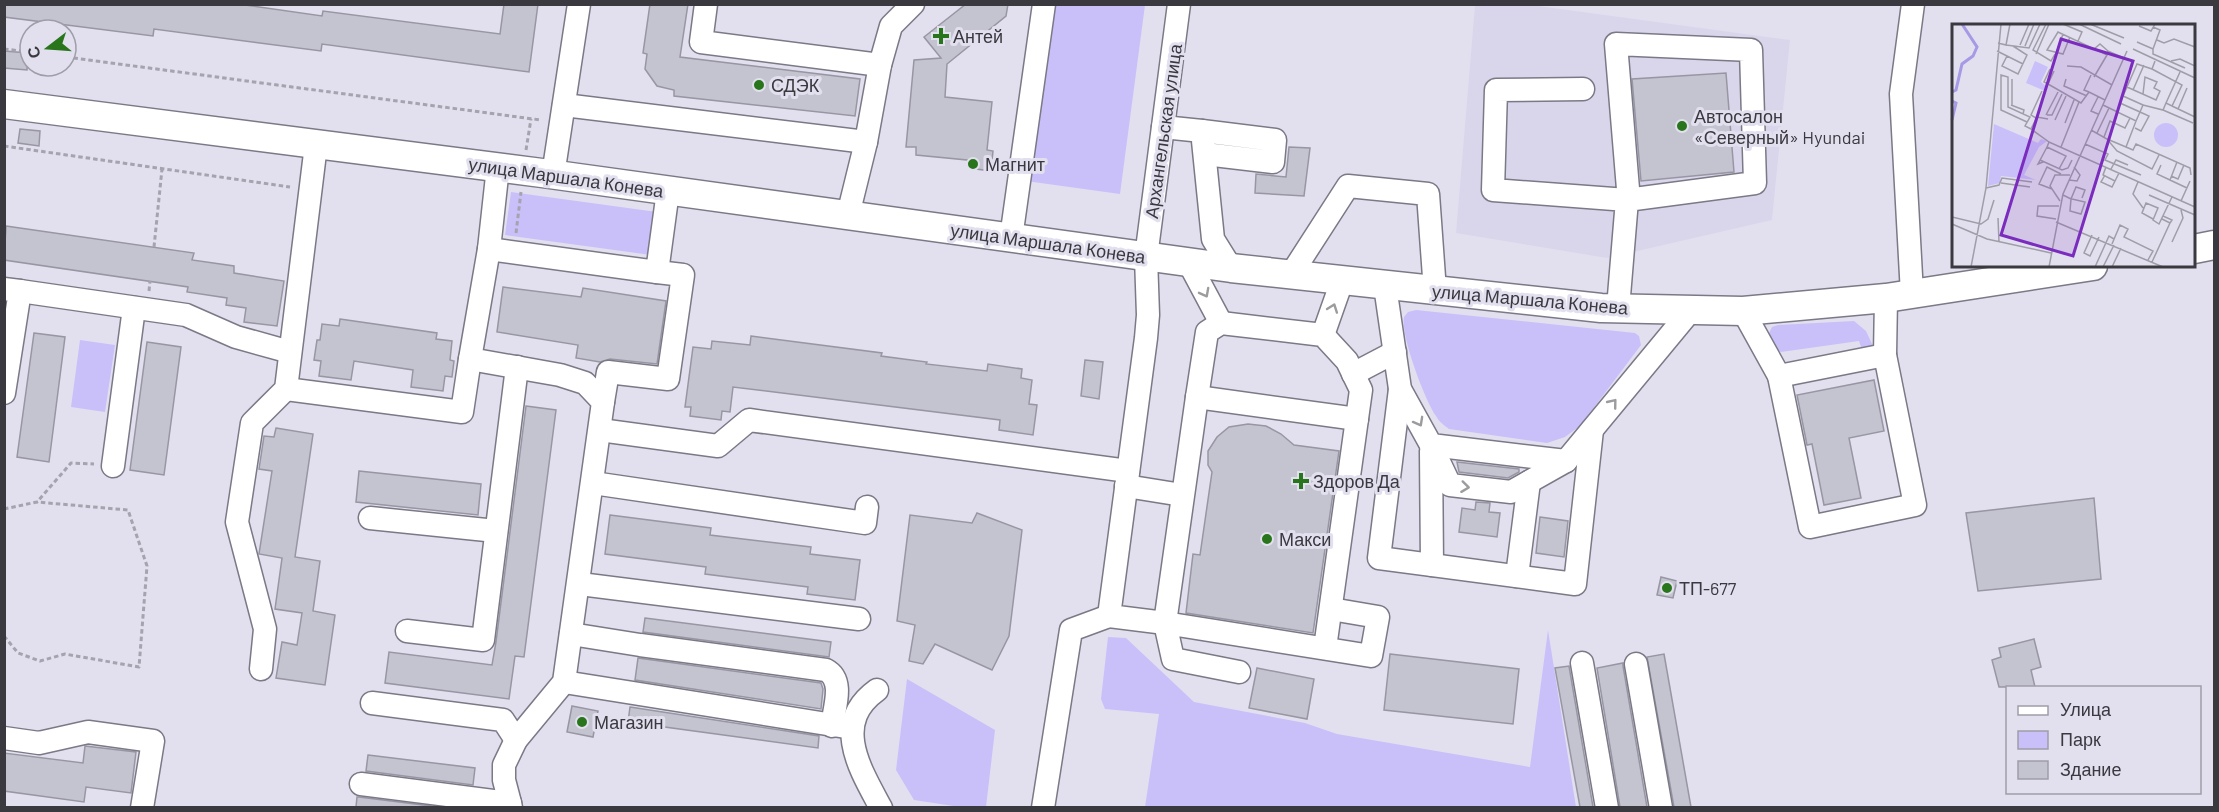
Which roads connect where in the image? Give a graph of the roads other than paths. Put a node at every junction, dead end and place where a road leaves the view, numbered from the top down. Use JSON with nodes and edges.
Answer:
{"nodes":[{"id":1,"x":579,"y":4,"type":"edge"},
{"id":2,"x":706,"y":4,"type":"edge"},
{"id":3,"x":913,"y":4,"type":"edge"},
{"id":4,"x":1044,"y":4,"type":"edge"},
{"id":5,"x":1179,"y":4,"type":"edge"},
{"id":6,"x":1913,"y":4,"type":"edge"},
{"id":7,"x":892,"y":15,"type":"edge"},
{"id":8,"x":880,"y":65,"type":"junction"},
{"id":9,"x":1583,"y":89,"type":"dead end"},
{"id":10,"x":4,"y":104,"type":"edge"},
{"id":11,"x":562,"y":114,"type":"junction"},
{"id":12,"x":1163,"y":128,"type":"junction"},
{"id":13,"x":1202,"y":131,"type":"junction"},
{"id":14,"x":866,"y":142,"type":"junction"},
{"id":15,"x":316,"y":145,"type":"junction"},
{"id":16,"x":1205,"y":154,"type":"junction"},
{"id":17,"x":498,"y":167,"type":"junction"},
{"id":18,"x":553,"y":175,"type":"junction"},
{"id":19,"x":668,"y":191,"type":"junction"},
{"id":20,"x":1627,"y":200,"type":"junction"},
{"id":21,"x":848,"y":215,"type":"junction"},
{"id":22,"x":1011,"y":238,"type":"junction"},
{"id":23,"x":2214,"y":245,"type":"edge"},
{"id":24,"x":489,"y":249,"type":"junction"},
{"id":25,"x":2195,"y":249,"type":"edge"},
{"id":26,"x":1146,"y":257,"type":"junction"},
{"id":27,"x":1189,"y":263,"type":"junction"},
{"id":28,"x":2087,"y":267,"type":"edge"},
{"id":29,"x":1231,"y":268,"type":"junction"},
{"id":30,"x":657,"y":272,"type":"junction"},
{"id":31,"x":1290,"y":276,"type":"junction"},
{"id":32,"x":1342,"y":281,"type":"junction"},
{"id":33,"x":1385,"y":286,"type":"junction"},
{"id":34,"x":12,"y":290,"type":"edge"},
{"id":35,"x":1435,"y":291,"type":"junction"},
{"id":36,"x":1899,"y":296,"type":"junction"},
{"id":37,"x":134,"y":308,"type":"junction"},
{"id":38,"x":1618,"y":308,"type":"junction"},
{"id":39,"x":1690,"y":310,"type":"junction"},
{"id":40,"x":1743,"y":311,"type":"junction"},
{"id":41,"x":1221,"y":323,"type":"junction"},
{"id":42,"x":1323,"y":334,"type":"junction"},
{"id":43,"x":290,"y":352,"type":"junction"},
{"id":44,"x":1395,"y":352,"type":"junction"},
{"id":45,"x":1885,"y":355,"type":"junction"},
{"id":46,"x":470,"y":359,"type":"junction"},
{"id":47,"x":517,"y":367,"type":"junction"},
{"id":48,"x":608,"y":372,"type":"junction"},
{"id":49,"x":1353,"y":374,"type":"junction"},
{"id":50,"x":1779,"y":376,"type":"junction"},
{"id":51,"x":585,"y":383,"type":"junction"},
{"id":52,"x":286,"y":389,"type":"junction"},
{"id":53,"x":1400,"y":389,"type":"junction"},
{"id":54,"x":4,"y":393,"type":"edge"},
{"id":55,"x":1197,"y":397,"type":"junction"},
{"id":56,"x":603,"y":402,"type":"junction"},
{"id":57,"x":1357,"y":419,"type":"junction"},
{"id":58,"x":600,"y":430,"type":"junction"},
{"id":59,"x":1592,"y":430,"type":"junction"},
{"id":60,"x":1431,"y":446,"type":"junction"},
{"id":61,"x":1566,"y":461,"type":"junction"},
{"id":62,"x":113,"y":466,"type":"road end"},
{"id":63,"x":1127,"y":479,"type":"junction"},
{"id":64,"x":1529,"y":482,"type":"junction"},
{"id":65,"x":593,"y":483,"type":"junction"},
{"id":66,"x":1182,"y":495,"type":"junction"},
{"id":67,"x":867,"y":507,"type":"dead end"},
{"id":68,"x":370,"y":518,"type":"dead end"},
{"id":69,"x":496,"y":531,"type":"junction"},
{"id":70,"x":1432,"y":565,"type":"junction"},
{"id":71,"x":1516,"y":576,"type":"junction"},
{"id":72,"x":580,"y":584,"type":"junction"},
{"id":73,"x":1330,"y":609,"type":"junction"},
{"id":74,"x":1109,"y":616,"type":"junction"},
{"id":75,"x":859,"y":619,"type":"dead end"},
{"id":76,"x":1165,"y":623,"type":"junction"},
{"id":77,"x":407,"y":631,"type":"dead end"},
{"id":78,"x":571,"y":634,"type":"junction"},
{"id":79,"x":1325,"y":648,"type":"junction"},
{"id":80,"x":1582,"y":663,"type":"dead end"},
{"id":81,"x":1636,"y":664,"type":"dead end"},
{"id":82,"x":261,"y":669,"type":"dead end"},
{"id":83,"x":1239,"y":672,"type":"dead end"},
{"id":84,"x":564,"y":682,"type":"junction"},
{"id":85,"x":877,"y":690,"type":"dead end"},
{"id":86,"x":372,"y":703,"type":"dead end"},
{"id":87,"x":842,"y":727,"type":"junction"},
{"id":88,"x":4,"y":738,"type":"edge"},
{"id":89,"x":516,"y":740,"type":"junction"},
{"id":90,"x":361,"y":784,"type":"dead end"},
{"id":91,"x":511,"y":805,"type":"edge"},
{"id":92,"x":142,"y":807,"type":"edge"},
{"id":93,"x":881,"y":807,"type":"edge"},
{"id":94,"x":1043,"y":807,"type":"edge"},
{"id":95,"x":1607,"y":807,"type":"edge"},
{"id":96,"x":1661,"y":807,"type":"edge"}],
"edges":[{"from":1,"to":11,"type":"street"},
{"from":2,"to":8,"type":"street"},
{"from":3,"to":7,"type":"street"},
{"from":4,"to":22,"type":"street"},
{"from":5,"to":12,"type":"street","name":"Архангельская улица"},
{"from":6,"to":36,"type":"street"},
{"from":7,"to":8,"type":"street"},
{"from":8,"to":14,"type":"street"},
{"from":9,"to":20,"type":"street"},
{"from":10,"to":15,"type":"main road","name":"улица Маршала Конева"},
{"from":11,"to":14,"type":"street"},
{"from":11,"to":18,"type":"street"},
{"from":12,"to":13,"type":"street"},
{"from":12,"to":26,"type":"street","name":"Архангельская улица"},
{"from":13,"to":16,"type":"street"},
{"from":13,"to":16,"type":"street"},
{"from":14,"to":21,"type":"street"},
{"from":15,"to":17,"type":"main road","name":"улица Маршала Конева"},
{"from":15,"to":43,"type":"street"},
{"from":16,"to":29,"type":"street"},
{"from":17,"to":18,"type":"main road","name":"улица Маршала Конева"},
{"from":17,"to":24,"type":"street"},
{"from":18,"to":19,"type":"main road","name":"улица Маршала Конева"},
{"from":19,"to":21,"type":"main road","name":"улица Маршала Конева"},
{"from":19,"to":30,"type":"street"},
{"from":20,"to":20,"type":"street"},
{"from":20,"to":38,"type":"street"},
{"from":21,"to":22,"type":"main road","name":"улица Маршала Конева"},
{"from":22,"to":26,"type":"main road","name":"улица Маршала Конева"},
{"from":23,"to":25,"type":"main road"},
{"from":24,"to":30,"type":"street"},
{"from":24,"to":46,"type":"street"},
{"from":26,"to":27,"type":"main road","name":"улица Маршала Конева"},
{"from":26,"to":63,"type":"street","name":"Архангельская улица"},
{"from":27,"to":29,"type":"main road","name":"улица Маршала Конева"},
{"from":27,"to":41,"type":"street","one_way":true},
{"from":28,"to":36,"type":"main road","name":"улица Маршала Конева"},
{"from":29,"to":31,"type":"main road","name":"улица Маршала Конева"},
{"from":30,"to":48,"type":"street"},
{"from":31,"to":32,"type":"main road","name":"улица Маршала Конева"},
{"from":31,"to":35,"type":"street"},
{"from":32,"to":33,"type":"main road","name":"улица Маршала Конева"},
{"from":42,"to":32,"type":"street","one_way":true},
{"from":33,"to":35,"type":"main road","name":"улица Маршала Конева"},
{"from":33,"to":44,"type":"street"},
{"from":34,"to":37,"type":"street"},
{"from":34,"to":54,"type":"street"},
{"from":35,"to":38,"type":"main road","name":"улица Маршала Конева"},
{"from":36,"to":40,"type":"main road","name":"улица Маршала Конева"},
{"from":36,"to":45,"type":"street"},
{"from":37,"to":43,"type":"street"},
{"from":37,"to":62,"type":"street"},
{"from":38,"to":39,"type":"main road","name":"улица Маршала Конева"},
{"from":39,"to":40,"type":"main road","name":"улица Маршала Конева"},
{"from":59,"to":39,"type":"street","one_way":true},
{"from":40,"to":50,"type":"street"},
{"from":41,"to":42,"type":"street"},
{"from":41,"to":55,"type":"street"},
{"from":42,"to":49,"type":"street"},
{"from":43,"to":52,"type":"street"},
{"from":44,"to":49,"type":"street"},
{"from":44,"to":53,"type":"street"},
{"from":45,"to":50,"type":"street"},
{"from":45,"to":50,"type":"street"},
{"from":46,"to":47,"type":"street"},
{"from":46,"to":52,"type":"street"},
{"from":47,"to":51,"type":"street"},
{"from":47,"to":69,"type":"street"},
{"from":48,"to":51,"type":"street"},
{"from":48,"to":56,"type":"street"},
{"from":49,"to":57,"type":"street"},
{"from":51,"to":56,"type":"street"},
{"from":52,"to":82,"type":"street"},
{"from":53,"to":60,"type":"street","one_way":true},
{"from":53,"to":70,"type":"street"},
{"from":55,"to":57,"type":"street"},
{"from":55,"to":66,"type":"street"},
{"from":56,"to":58,"type":"street"},
{"from":57,"to":73,"type":"street"},
{"from":58,"to":63,"type":"street"},
{"from":58,"to":65,"type":"street"},
{"from":59,"to":61,"type":"street"},
{"from":59,"to":71,"type":"street"},
{"from":60,"to":61,"type":"street"},
{"from":60,"to":64,"type":"street","one_way":true},
{"from":60,"to":70,"type":"street"},
{"from":61,"to":64,"type":"street"},
{"from":63,"to":66,"type":"street"},
{"from":63,"to":74,"type":"street","name":"Архангельская улица"},
{"from":64,"to":71,"type":"street"},
{"from":65,"to":67,"type":"street"},
{"from":65,"to":72,"type":"street"},
{"from":66,"to":76,"type":"street"},
{"from":68,"to":69,"type":"street"},
{"from":69,"to":77,"type":"street"},
{"from":70,"to":71,"type":"street"},
{"from":72,"to":75,"type":"street"},
{"from":72,"to":78,"type":"street"},
{"from":73,"to":79,"type":"street"},
{"from":73,"to":79,"type":"street"},
{"from":74,"to":76,"type":"street"},
{"from":74,"to":94,"type":"street"},
{"from":76,"to":79,"type":"street"},
{"from":76,"to":83,"type":"street"},
{"from":78,"to":84,"type":"street"},
{"from":78,"to":87,"type":"street"},
{"from":80,"to":95,"type":"street"},
{"from":81,"to":96,"type":"street"},
{"from":84,"to":87,"type":"street"},
{"from":84,"to":89,"type":"street"},
{"from":85,"to":87,"type":"street"},
{"from":86,"to":89,"type":"street"},
{"from":87,"to":93,"type":"street"},
{"from":88,"to":92,"type":"street"},
{"from":89,"to":91,"type":"street"},
{"from":90,"to":91,"type":"street"}]}
